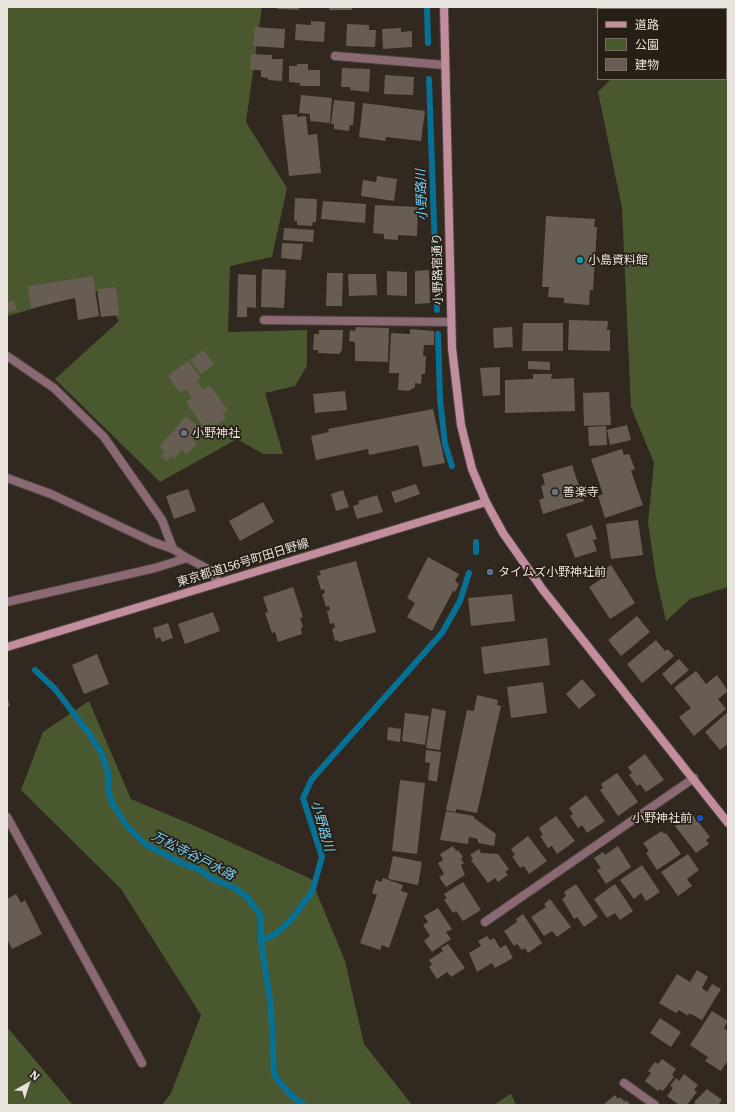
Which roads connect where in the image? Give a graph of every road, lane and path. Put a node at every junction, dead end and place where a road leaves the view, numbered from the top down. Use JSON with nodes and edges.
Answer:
{"nodes":[{"id":1,"x":444,"y":7,"type":"edge"},
{"id":2,"x":335,"y":56,"type":"dead end"},
{"id":3,"x":445,"y":65,"type":"junction"},
{"id":4,"x":264,"y":320,"type":"dead end"},
{"id":5,"x":451,"y":322,"type":"junction"},
{"id":6,"x":7,"y":356,"type":"edge"},
{"id":7,"x":7,"y":478,"type":"edge"},
{"id":8,"x":486,"y":502,"type":"junction"},
{"id":9,"x":173,"y":549,"type":"junction"},
{"id":10,"x":187,"y":558,"type":"junction"},
{"id":11,"x":219,"y":582,"type":"junction"},
{"id":12,"x":7,"y":602,"type":"edge"},
{"id":13,"x":7,"y":647,"type":"edge"},
{"id":14,"x":694,"y":778,"type":"junction"},
{"id":15,"x":7,"y":817,"type":"edge"},
{"id":16,"x":728,"y":823,"type":"edge"},
{"id":17,"x":485,"y":922,"type":"dead end"},
{"id":18,"x":142,"y":1063,"type":"dead end"},
{"id":19,"x":624,"y":1083,"type":"dead end"},
{"id":20,"x":655,"y":1105,"type":"edge"}],
"edges":[{"from":1,"to":3,"type":"main road","name":"小野路宿通り"},
{"from":2,"to":3,"type":"street"},
{"from":3,"to":5,"type":"main road","name":"小野路宿通り"},
{"from":4,"to":5,"type":"street"},
{"from":5,"to":8,"type":"main road","name":"小野路宿通り"},
{"from":6,"to":9,"type":"street"},
{"from":7,"to":9,"type":"street"},
{"from":8,"to":11,"type":"main road","name":"東京都道156号町田日野線"},
{"from":8,"to":14,"type":"main road","name":"小野路宿通り"},
{"from":9,"to":10,"type":"street"},
{"from":10,"to":11,"type":"street"},
{"from":10,"to":12,"type":"street"},
{"from":11,"to":13,"type":"main road","name":"東京都道156号町田日野線"},
{"from":14,"to":16,"type":"main road","name":"小野路宿通り"},
{"from":14,"to":17,"type":"street"},
{"from":15,"to":18,"type":"street"},
{"from":19,"to":20,"type":"street"}]}
